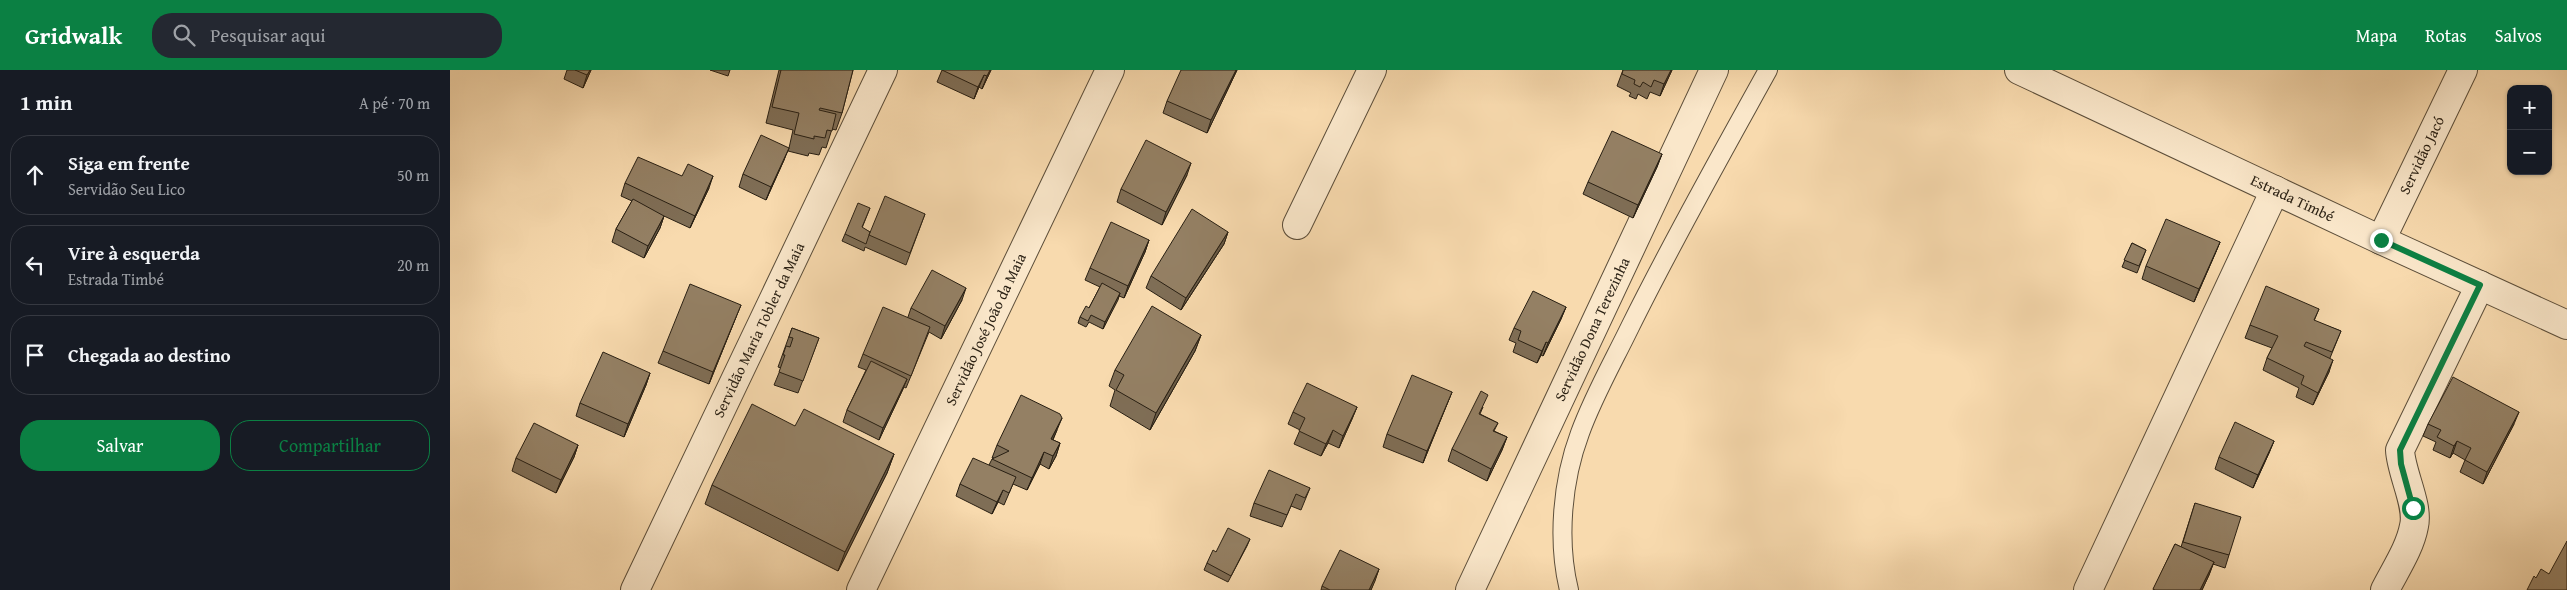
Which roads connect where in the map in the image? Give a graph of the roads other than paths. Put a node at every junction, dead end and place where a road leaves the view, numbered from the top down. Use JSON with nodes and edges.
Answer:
{"nodes":[{"id":1,"x":883,"y":70,"type":"edge"},
{"id":2,"x":1110,"y":70,"type":"edge"},
{"id":3,"x":1372,"y":70,"type":"edge"},
{"id":4,"x":1714,"y":70,"type":"edge"},
{"id":5,"x":1768,"y":70,"type":"edge"},
{"id":6,"x":2019,"y":70,"type":"edge"},
{"id":7,"x":2463,"y":70,"type":"edge"},
{"id":8,"x":2275,"y":190,"type":"junction"},
{"id":9,"x":1297,"y":225,"type":"dead end"},
{"id":10,"x":2381,"y":240,"type":"junction"},
{"id":11,"x":2480,"y":285,"type":"junction"},
{"id":12,"x":2567,"y":324,"type":"edge"},
{"id":13,"x":634,"y":590,"type":"edge"},
{"id":14,"x":861,"y":590,"type":"edge"},
{"id":15,"x":1470,"y":590,"type":"edge"},
{"id":16,"x":1569,"y":590,"type":"edge"},
{"id":17,"x":2088,"y":590,"type":"edge"},
{"id":18,"x":2385,"y":590,"type":"edge"}],
"edges":[{"from":1,"to":13,"type":"street","name":"Servidão Maria Tobler da Maia"},
{"from":2,"to":14,"type":"street","name":"Servidão José João da Maia"},
{"from":3,"to":9,"type":"street"},
{"from":4,"to":15,"type":"street","name":"Servidão Dona Terezinha"},
{"from":5,"to":16,"type":"lane"},
{"from":6,"to":8,"type":"street","name":"Estrada Timbé"},
{"from":7,"to":10,"type":"street","name":"Servidão Jacó"},
{"from":8,"to":10,"type":"street","name":"Estrada Timbé"},
{"from":8,"to":17,"type":"street"},
{"from":10,"to":11,"type":"street","name":"Estrada Timbé"},
{"from":11,"to":12,"type":"street","name":"Estrada Timbé"},
{"from":11,"to":18,"type":"street"}]}
